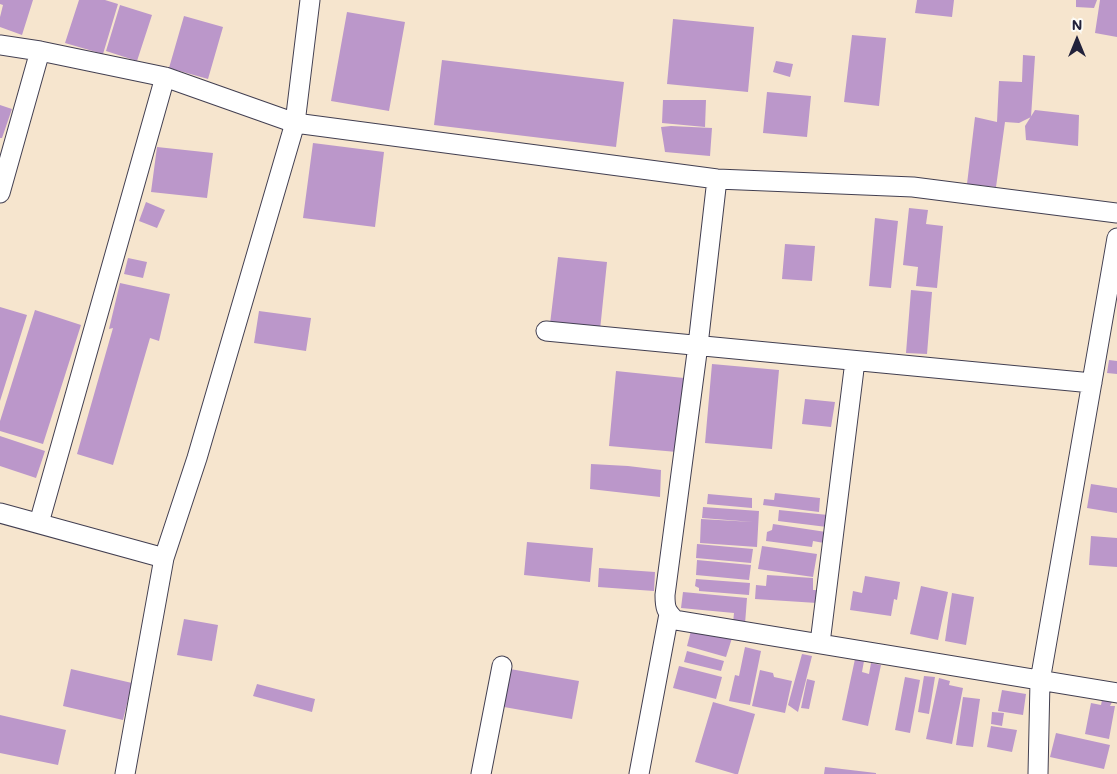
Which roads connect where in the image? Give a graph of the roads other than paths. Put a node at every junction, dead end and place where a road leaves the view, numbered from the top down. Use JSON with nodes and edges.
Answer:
{"nodes":[{"id":1,"x":310,"y":0,"type":"edge"},
{"id":2,"x":0,"y":45,"type":"edge"},
{"id":3,"x":40,"y":51,"type":"junction"},
{"id":4,"x":165,"y":77,"type":"junction"},
{"id":5,"x":295,"y":123,"type":"junction"},
{"id":6,"x":717,"y":178,"type":"junction"},
{"id":7,"x":0,"y":193,"type":"edge"},
{"id":8,"x":1117,"y":213,"type":"edge"},
{"id":9,"x":1117,"y":238,"type":"edge"},
{"id":10,"x":546,"y":331,"type":"dead end"},
{"id":11,"x":698,"y":345,"type":"junction"},
{"id":12,"x":855,"y":361,"type":"junction"},
{"id":13,"x":1092,"y":383,"type":"junction"},
{"id":14,"x":0,"y":513,"type":"edge"},
{"id":15,"x":39,"y":524,"type":"junction"},
{"id":16,"x":164,"y":558,"type":"junction"},
{"id":17,"x":668,"y":614,"type":"junction"},
{"id":18,"x":820,"y":643,"type":"junction"},
{"id":19,"x":502,"y":666,"type":"dead end"},
{"id":20,"x":1040,"y":682,"type":"junction"},
{"id":21,"x":1117,"y":694,"type":"edge"},
{"id":22,"x":125,"y":774,"type":"edge"},
{"id":23,"x":481,"y":774,"type":"edge"},
{"id":24,"x":639,"y":774,"type":"edge"},
{"id":25,"x":1038,"y":774,"type":"edge"}],
"edges":[{"from":1,"to":5,"type":"street"},
{"from":2,"to":3,"type":"street"},
{"from":3,"to":4,"type":"street"},
{"from":3,"to":7,"type":"street"},
{"from":4,"to":5,"type":"street"},
{"from":4,"to":15,"type":"street"},
{"from":5,"to":6,"type":"street"},
{"from":5,"to":16,"type":"street"},
{"from":6,"to":8,"type":"street"},
{"from":6,"to":11,"type":"street"},
{"from":9,"to":13,"type":"street"},
{"from":10,"to":11,"type":"street"},
{"from":11,"to":12,"type":"street"},
{"from":11,"to":17,"type":"street"},
{"from":12,"to":13,"type":"street"},
{"from":12,"to":18,"type":"street"},
{"from":13,"to":20,"type":"street"},
{"from":14,"to":15,"type":"street"},
{"from":15,"to":16,"type":"street"},
{"from":16,"to":22,"type":"street"},
{"from":17,"to":18,"type":"street"},
{"from":17,"to":24,"type":"street"},
{"from":18,"to":20,"type":"street"},
{"from":19,"to":23,"type":"street"},
{"from":20,"to":21,"type":"street"},
{"from":20,"to":25,"type":"street"}]}
